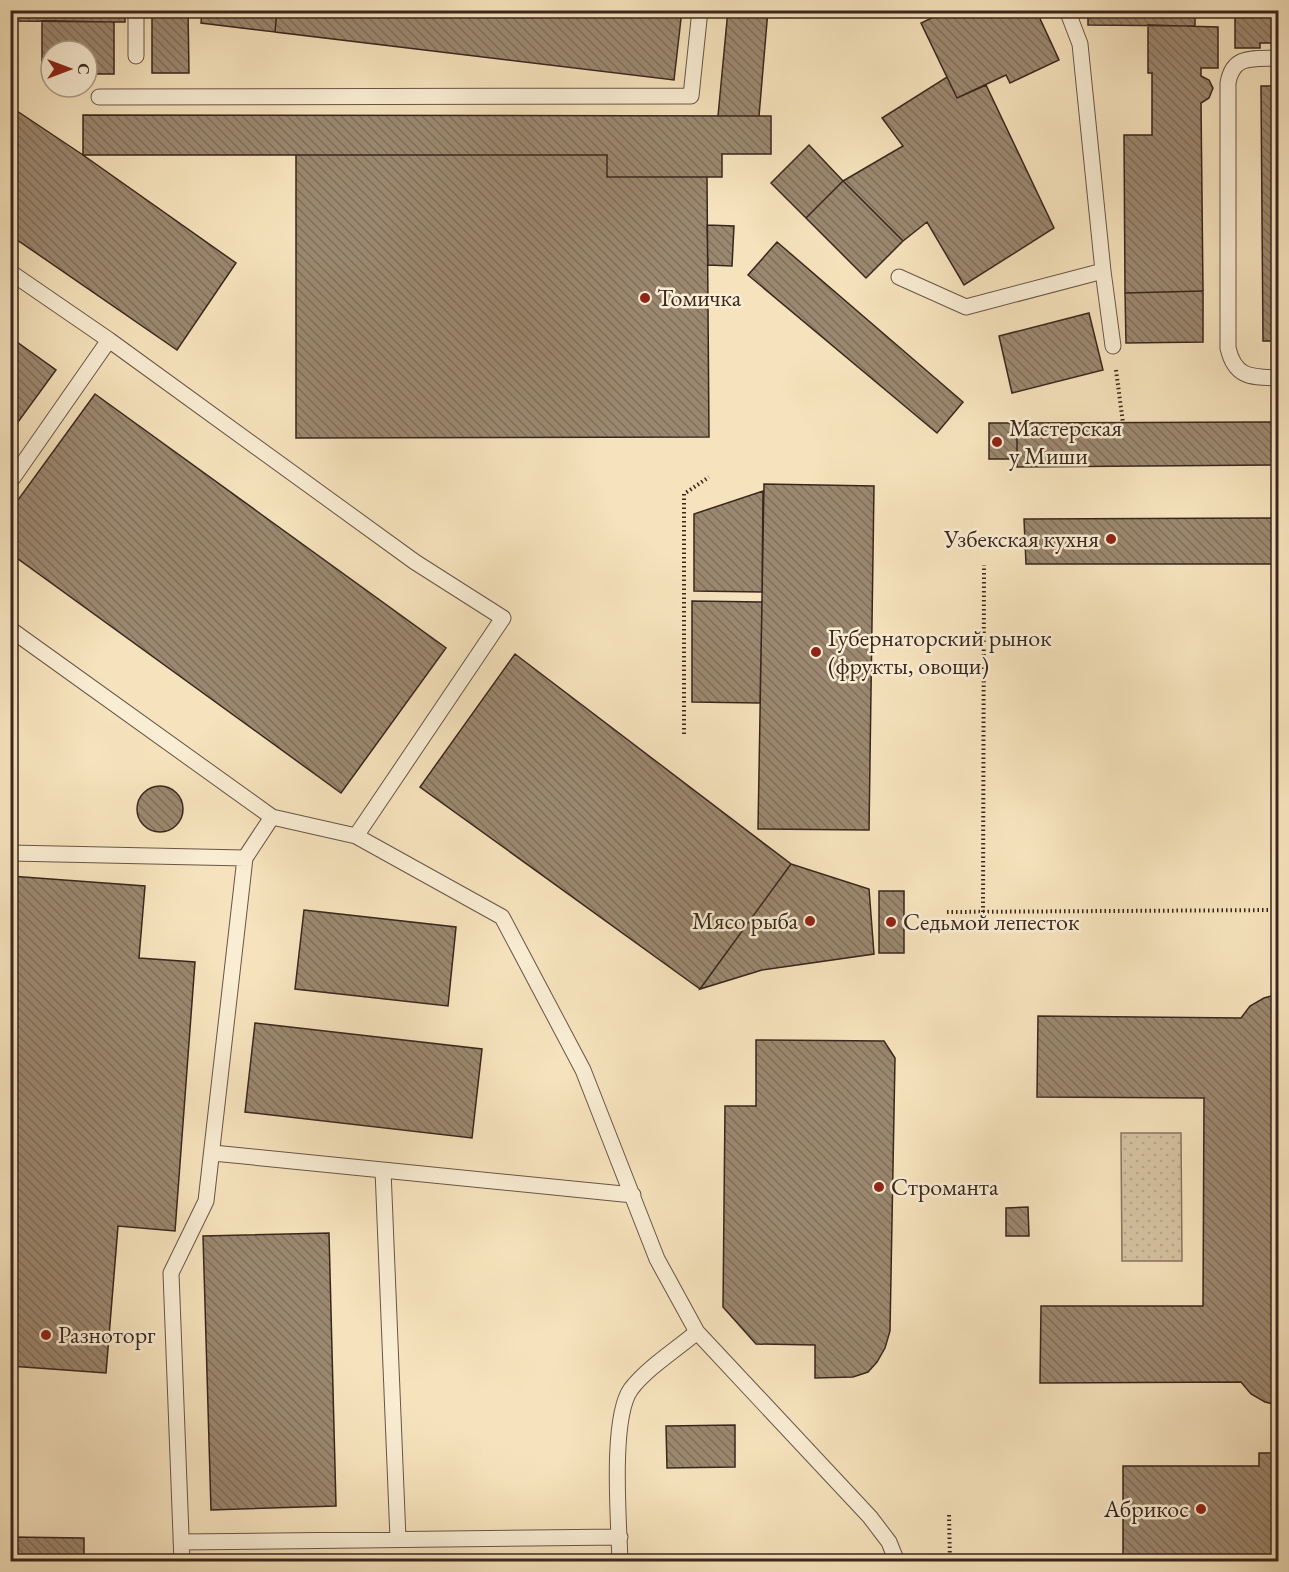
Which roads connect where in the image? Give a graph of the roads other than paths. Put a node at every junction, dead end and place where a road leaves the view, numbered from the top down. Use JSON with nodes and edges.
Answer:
{"nodes":[{"id":1,"x":136,"y":10,"type":"edge"},
{"id":2,"x":700,"y":10,"type":"edge"},
{"id":3,"x":1067,"y":10,"type":"edge"},
{"id":4,"x":136,"y":57,"type":"dead end"},
{"id":5,"x":1278,"y":58,"type":"edge"},
{"id":6,"x":99,"y":97,"type":"dead end"},
{"id":7,"x":1102,"y":271,"type":"junction"},
{"id":8,"x":10,"y":272,"type":"edge"},
{"id":9,"x":899,"y":277,"type":"dead end"},
{"id":10,"x":109,"y":340,"type":"junction"},
{"id":11,"x":1113,"y":346,"type":"road end"},
{"id":12,"x":1278,"y":378,"type":"edge"},
{"id":13,"x":10,"y":482,"type":"edge"},
{"id":14,"x":10,"y":630,"type":"edge"},
{"id":15,"x":272,"y":817,"type":"junction"},
{"id":16,"x":356,"y":836,"type":"junction"},
{"id":17,"x":10,"y":853,"type":"edge"},
{"id":18,"x":245,"y":858,"type":"junction"},
{"id":19,"x":213,"y":1153,"type":"junction"},
{"id":20,"x":383,"y":1170,"type":"junction"},
{"id":21,"x":633,"y":1195,"type":"junction"},
{"id":22,"x":697,"y":1332,"type":"junction"},
{"id":23,"x":620,"y":1537,"type":"junction"},
{"id":24,"x":398,"y":1539,"type":"junction"},
{"id":25,"x":181,"y":1542,"type":"junction"},
{"id":26,"x":182,"y":1562,"type":"edge"},
{"id":27,"x":620,"y":1562,"type":"edge"},
{"id":28,"x":897,"y":1562,"type":"edge"}],
"edges":[{"from":1,"to":4,"type":"lane"},
{"from":2,"to":6,"type":"lane"},
{"from":3,"to":7,"type":"lane"},
{"from":5,"to":12,"type":"lane"},
{"from":7,"to":9,"type":"lane"},
{"from":7,"to":11,"type":"lane"},
{"from":8,"to":10,"type":"lane"},
{"from":10,"to":13,"type":"lane"},
{"from":10,"to":16,"type":"lane"},
{"from":14,"to":15,"type":"lane"},
{"from":15,"to":16,"type":"lane"},
{"from":15,"to":18,"type":"lane"},
{"from":16,"to":21,"type":"lane"},
{"from":17,"to":18,"type":"lane"},
{"from":18,"to":19,"type":"lane"},
{"from":19,"to":20,"type":"lane"},
{"from":19,"to":25,"type":"lane"},
{"from":20,"to":21,"type":"lane"},
{"from":20,"to":24,"type":"lane"},
{"from":21,"to":22,"type":"lane"},
{"from":22,"to":23,"type":"lane"},
{"from":22,"to":28,"type":"lane"},
{"from":23,"to":24,"type":"lane"},
{"from":23,"to":27,"type":"lane"},
{"from":24,"to":25,"type":"lane"},
{"from":25,"to":26,"type":"lane"}]}
